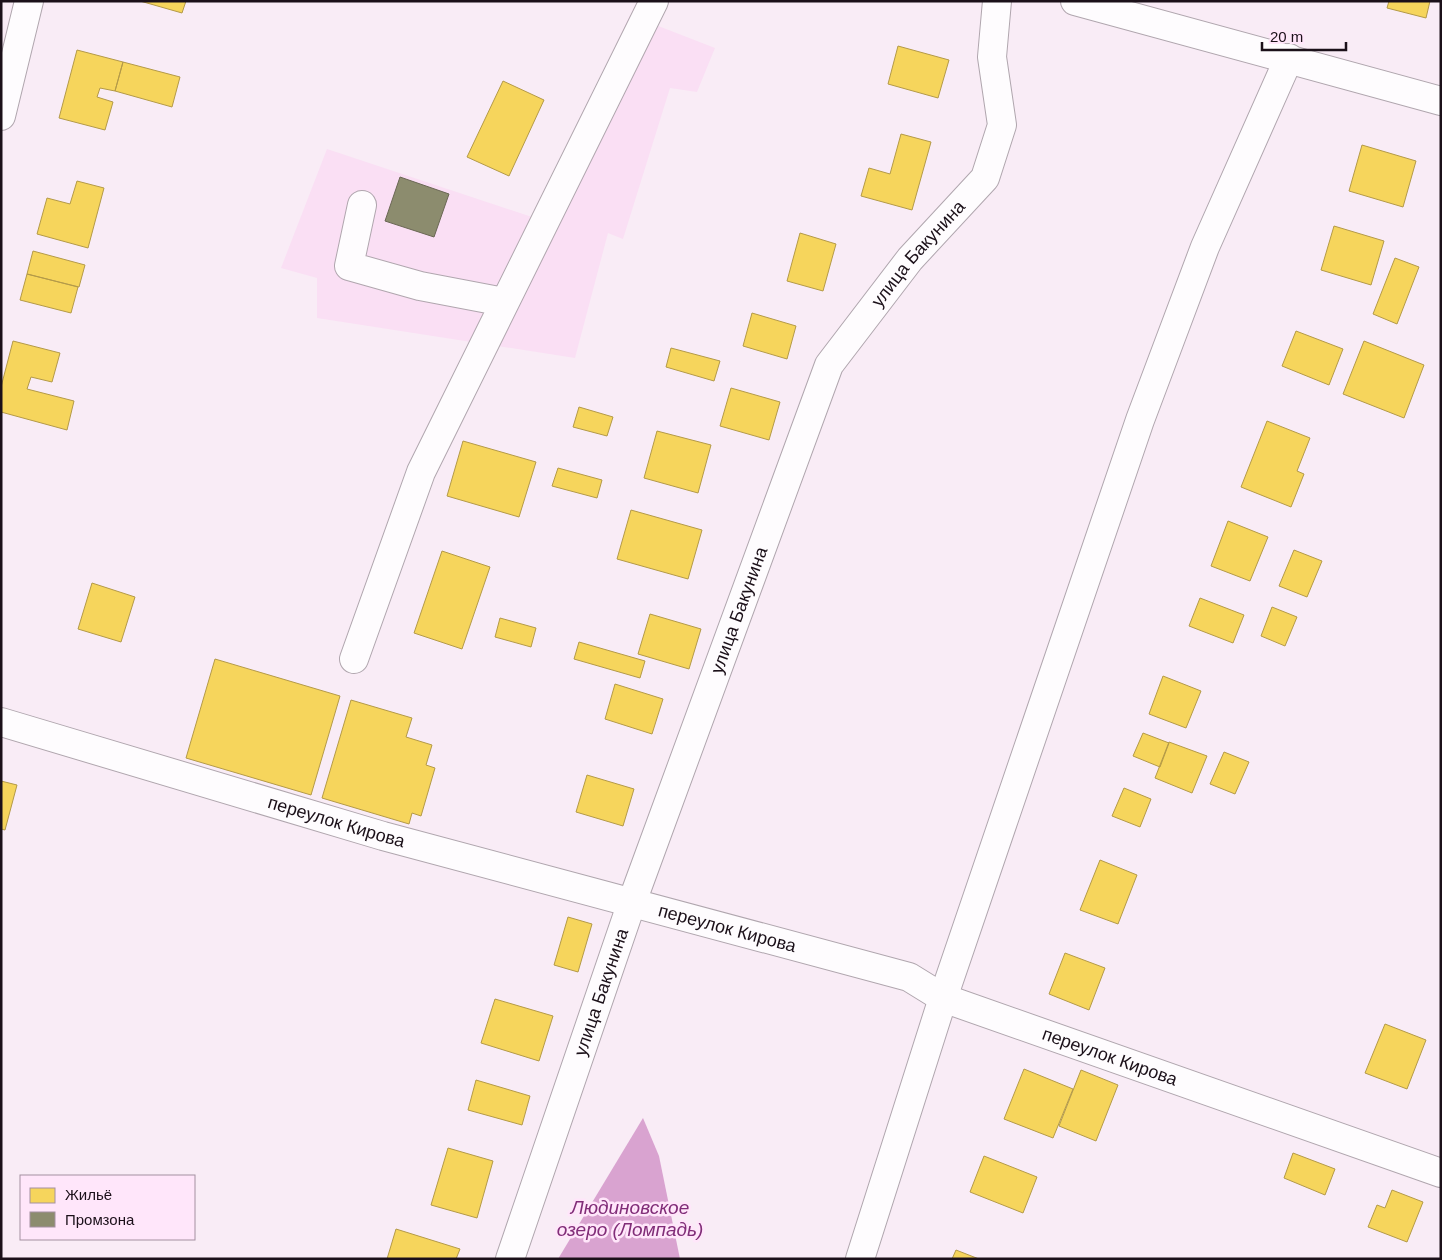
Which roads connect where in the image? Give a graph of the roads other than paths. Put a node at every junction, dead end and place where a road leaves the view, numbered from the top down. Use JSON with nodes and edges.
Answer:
{"nodes":[{"id":1,"x":29,"y":1,"type":"edge"},
{"id":2,"x":654,"y":1,"type":"edge"},
{"id":3,"x":998,"y":1,"type":"edge"},
{"id":4,"x":1075,"y":1,"type":"edge"},
{"id":5,"x":1141,"y":10,"type":"edge"},
{"id":6,"x":1289,"y":58,"type":"junction"},
{"id":7,"x":1441,"y":100,"type":"edge"},
{"id":8,"x":1,"y":116,"type":"edge"},
{"id":9,"x":362,"y":205,"type":"dead end"},
{"id":10,"x":504,"y":302,"type":"junction"},
{"id":11,"x":354,"y":659,"type":"dead end"},
{"id":12,"x":1,"y":722,"type":"edge"},
{"id":13,"x":632,"y":902,"type":"junction"},
{"id":14,"x":944,"y":998,"type":"junction"},
{"id":15,"x":1441,"y":1173,"type":"edge"},
{"id":16,"x":510,"y":1259,"type":"edge"},
{"id":17,"x":860,"y":1259,"type":"edge"}],
"edges":[{"from":1,"to":8,"type":"street"},
{"from":2,"to":10,"type":"street"},
{"from":3,"to":13,"type":"street","name":"улица Бакунина"},
{"from":4,"to":5,"type":"street"},
{"from":5,"to":6,"type":"street"},
{"from":6,"to":7,"type":"street"},
{"from":6,"to":14,"type":"street"},
{"from":9,"to":10,"type":"street"},
{"from":10,"to":11,"type":"street"},
{"from":12,"to":13,"type":"street","name":"переулок Кирова"},
{"from":13,"to":14,"type":"street","name":"переулок Кирова"},
{"from":13,"to":16,"type":"street","name":"улица Бакунина"},
{"from":14,"to":15,"type":"street","name":"переулок Кирова"},
{"from":14,"to":17,"type":"street"}]}
